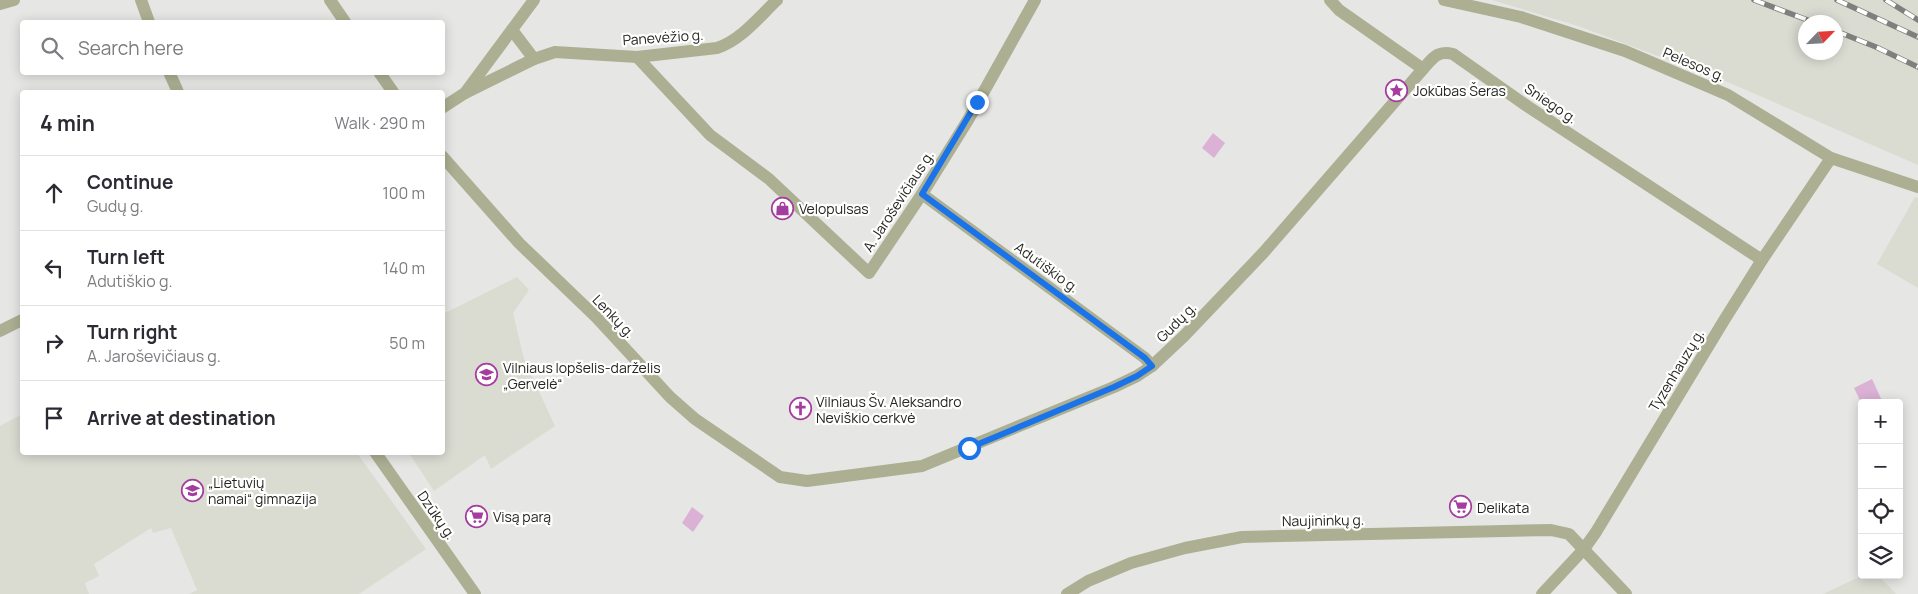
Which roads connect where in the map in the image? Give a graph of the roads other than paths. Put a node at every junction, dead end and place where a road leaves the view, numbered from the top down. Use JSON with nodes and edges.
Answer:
{"nodes":[{"id":1,"x":14,"y":0,"type":"edge"},
{"id":2,"x":141,"y":0,"type":"edge"},
{"id":3,"x":330,"y":0,"type":"edge"},
{"id":4,"x":534,"y":0,"type":"edge"},
{"id":5,"x":777,"y":0,"type":"edge"},
{"id":6,"x":1035,"y":0,"type":"edge"},
{"id":7,"x":1330,"y":0,"type":"edge"},
{"id":8,"x":1444,"y":0,"type":"edge"},
{"id":9,"x":0,"y":4,"type":"edge"},
{"id":10,"x":148,"y":20,"type":"edge"},
{"id":11,"x":344,"y":20,"type":"edge"},
{"id":12,"x":512,"y":30,"type":"junction"},
{"id":13,"x":637,"y":57,"type":"junction"},
{"id":14,"x":534,"y":59,"type":"junction"},
{"id":15,"x":1423,"y":69,"type":"junction"},
{"id":16,"x":170,"y":75,"type":"edge"},
{"id":17,"x":381,"y":75,"type":"edge"},
{"id":18,"x":177,"y":90,"type":"edge"},
{"id":19,"x":392,"y":90,"type":"edge"},
{"id":20,"x":465,"y":93,"type":"junction"},
{"id":21,"x":445,"y":106,"type":"edge"},
{"id":22,"x":1831,"y":158,"type":"junction"},
{"id":23,"x":445,"y":159,"type":"edge"},
{"id":24,"x":1918,"y":187,"type":"edge"},
{"id":25,"x":922,"y":194,"type":"junction"},
{"id":26,"x":1762,"y":260,"type":"junction"},
{"id":27,"x":20,"y":321,"type":"edge"},
{"id":28,"x":0,"y":331,"type":"edge"},
{"id":29,"x":1152,"y":366,"type":"junction"},
{"id":30,"x":377,"y":455,"type":"edge"},
{"id":31,"x":780,"y":477,"type":"joint"},
{"id":32,"x":1584,"y":549,"type":"junction"},
{"id":33,"x":475,"y":594,"type":"edge"},
{"id":34,"x":1067,"y":594,"type":"edge"},
{"id":35,"x":1542,"y":594,"type":"edge"},
{"id":36,"x":1626,"y":594,"type":"edge"}],
"edges":[{"from":1,"to":9,"type":"street"},
{"from":2,"to":10,"type":"street"},
{"from":3,"to":11,"type":"street"},
{"from":4,"to":12,"type":"street","name":"Panevėžio g."},
{"from":5,"to":13,"type":"street","name":"Panevėžio g."},
{"from":6,"to":25,"type":"street","name":"A. Jaroševičiaus g."},
{"from":7,"to":15,"type":"street"},
{"from":8,"to":22,"type":"street","name":"Pelesos g."},
{"from":12,"to":14,"type":"street"},
{"from":12,"to":20,"type":"street","name":"Panevėžio g."},
{"from":13,"to":14,"type":"street","name":"Panevėžio g."},
{"from":13,"to":25,"type":"street","name":"A. Jaroševičiaus g."},
{"from":14,"to":20,"type":"street","name":"Panevėžio g."},
{"from":15,"to":26,"type":"street","name":"Sniego g."},
{"from":15,"to":29,"type":"street","name":"Gudų g."},
{"from":16,"to":18,"type":"street"},
{"from":17,"to":19,"type":"street"},
{"from":20,"to":21,"type":"street","name":"Panevėžio g."},
{"from":22,"to":24,"type":"street","name":"Pelesos g."},
{"from":22,"to":26,"type":"street","name":"Tyzenhauzų g."},
{"from":23,"to":31,"type":"street","name":"Lenkų g."},
{"from":25,"to":29,"type":"street","name":"Adutiškio g."},
{"from":26,"to":32,"type":"street","name":"Tyzenhauzų g."},
{"from":27,"to":28,"type":"street"},
{"from":29,"to":31,"type":"street","name":"Gudų g."},
{"from":30,"to":33,"type":"street","name":"Dzūkų g."},
{"from":32,"to":34,"type":"street","name":"Naujininkų g."},
{"from":32,"to":35,"type":"street","name":"Tyzenhauzų g."},
{"from":32,"to":36,"type":"street","name":"Naujininkų g."}]}
